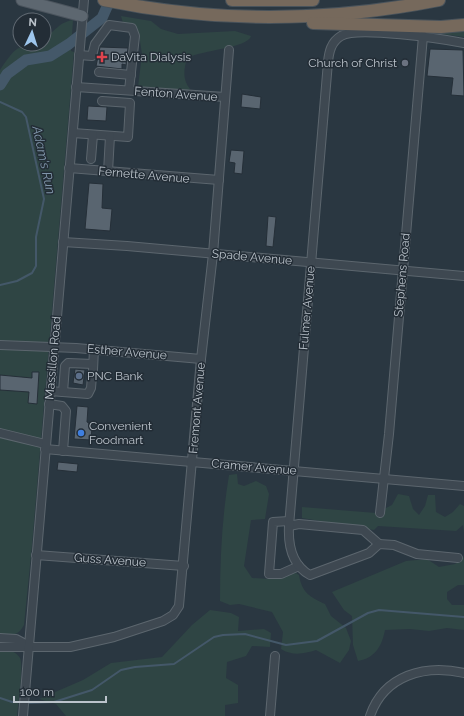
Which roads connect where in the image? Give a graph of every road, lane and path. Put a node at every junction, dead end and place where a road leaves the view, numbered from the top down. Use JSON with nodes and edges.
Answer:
{"nodes":[{"id":1,"x":22,"y":0,"type":"edge"},
{"id":2,"x":84,"y":0,"type":"edge"},
{"id":3,"x":104,"y":0,"type":"edge"},
{"id":4,"x":232,"y":0,"type":"edge"},
{"id":5,"x":313,"y":0,"type":"edge"},
{"id":6,"x":439,"y":0,"type":"edge"},
{"id":7,"x":82,"y":16,"type":"junction"},
{"id":8,"x":270,"y":17,"type":"junction"},
{"id":9,"x":464,"y":25,"type":"edge"},
{"id":10,"x":423,"y":36,"type":"junction"},
{"id":11,"x":464,"y":43,"type":"edge"},
{"id":12,"x":229,"y":50,"type":"dead end"},
{"id":13,"x":79,"y":53,"type":"junction"},
{"id":14,"x":99,"y":72,"type":"dead end"},
{"id":15,"x":131,"y":75,"type":"junction"},
{"id":16,"x":76,"y":87,"type":"junction"},
{"id":17,"x":128,"y":90,"type":"junction"},
{"id":18,"x":225,"y":97,"type":"junction"},
{"id":19,"x":102,"y":101,"type":"dead end"},
{"id":20,"x":73,"y":133,"type":"junction"},
{"id":21,"x":93,"y":135,"type":"junction"},
{"id":22,"x":110,"y":136,"type":"junction"},
{"id":23,"x":91,"y":159,"type":"dead end"},
{"id":24,"x":69,"y":168,"type":"junction"},
{"id":25,"x":108,"y":172,"type":"junction"},
{"id":26,"x":219,"y":180,"type":"junction"},
{"id":27,"x":63,"y":242,"type":"junction"},
{"id":28,"x":213,"y":254,"type":"junction"},
{"id":29,"x":311,"y":262,"type":"junction"},
{"id":30,"x":403,"y":270,"type":"junction"},
{"id":31,"x":464,"y":276,"type":"edge"},
{"id":32,"x":0,"y":346,"type":"edge"},
{"id":33,"x":54,"y":347,"type":"junction"},
{"id":34,"x":94,"y":349,"type":"junction"},
{"id":35,"x":201,"y":359,"type":"junction"},
{"id":36,"x":93,"y":370,"type":"junction"},
{"id":37,"x":50,"y":391,"type":"junction"},
{"id":38,"x":63,"y":392,"type":"junction"},
{"id":39,"x":49,"y":404,"type":"junction"},
{"id":40,"x":0,"y":433,"type":"edge"},
{"id":41,"x":45,"y":447,"type":"junction"},
{"id":42,"x":63,"y":451,"type":"junction"},
{"id":43,"x":193,"y":462,"type":"junction"},
{"id":44,"x":293,"y":470,"type":"junction"},
{"id":45,"x":384,"y":478,"type":"junction"},
{"id":46,"x":464,"y":486,"type":"edge"},
{"id":47,"x":380,"y":513,"type":"dead end"},
{"id":48,"x":289,"y":521,"type":"junction"},
{"id":49,"x":379,"y":544,"type":"junction"},
{"id":50,"x":36,"y":555,"type":"junction"},
{"id":51,"x":458,"y":558,"type":"dead end"},
{"id":52,"x":184,"y":566,"type":"junction"},
{"id":53,"x":299,"y":566,"type":"junction"},
{"id":54,"x":0,"y":638,"type":"edge"},
{"id":55,"x":0,"y":647,"type":"edge"},
{"id":56,"x":29,"y":647,"type":"junction"},
{"id":57,"x":275,"y":656,"type":"dead end"},
{"id":58,"x":464,"y":673,"type":"edge"},
{"id":59,"x":23,"y":714,"type":"edge"},
{"id":60,"x":270,"y":716,"type":"edge"},
{"id":61,"x":370,"y":716,"type":"edge"}],
"edges":[{"from":1,"to":7,"type":"main road"},
{"from":2,"to":7,"type":"street","name":"Massillon Road"},
{"from":3,"to":8,"type":"highway"},
{"from":4,"to":5,"type":"highway"},
{"from":6,"to":8,"type":"highway"},
{"from":7,"to":13,"type":"street","name":"Massillon Road"},
{"from":8,"to":9,"type":"highway"},
{"from":10,"to":11,"type":"street"},
{"from":10,"to":29,"type":"street","name":"Fulmer Avenue"},
{"from":10,"to":30,"type":"street","name":"Stephens Road"},
{"from":12,"to":18,"type":"street","name":"Fremont Avenue"},
{"from":13,"to":15,"type":"street"},
{"from":13,"to":16,"type":"street","name":"Massillon Road"},
{"from":14,"to":15,"type":"street"},
{"from":15,"to":17,"type":"street"},
{"from":16,"to":17,"type":"street","name":"Fenton Avenue"},
{"from":16,"to":20,"type":"street","name":"Massillon Road"},
{"from":17,"to":18,"type":"street","name":"Fenton Avenue"},
{"from":18,"to":26,"type":"street","name":"Fremont Avenue"},
{"from":19,"to":22,"type":"street"},
{"from":20,"to":21,"type":"street"},
{"from":20,"to":24,"type":"street","name":"Massillon Road"},
{"from":21,"to":22,"type":"street"},
{"from":21,"to":23,"type":"street"},
{"from":22,"to":25,"type":"street"},
{"from":24,"to":25,"type":"street","name":"Fernette Avenue"},
{"from":24,"to":27,"type":"street","name":"Massillon Road"},
{"from":25,"to":26,"type":"street","name":"Fernette Avenue"},
{"from":26,"to":28,"type":"street","name":"Fremont Avenue"},
{"from":27,"to":28,"type":"street","name":"Spade Avenue"},
{"from":27,"to":33,"type":"street","name":"Massillon Road"},
{"from":28,"to":29,"type":"street","name":"Spade Avenue"},
{"from":28,"to":35,"type":"street","name":"Fremont Avenue"},
{"from":29,"to":30,"type":"street","name":"Spade Avenue"},
{"from":29,"to":44,"type":"street","name":"Fulmer Avenue"},
{"from":30,"to":31,"type":"street","name":"Spade Avenue"},
{"from":30,"to":45,"type":"street","name":"Stephens Road"},
{"from":32,"to":33,"type":"street","name":"Esther Avenue"},
{"from":33,"to":34,"type":"street","name":"Esther Avenue"},
{"from":33,"to":37,"type":"street","name":"Massillon Road"},
{"from":34,"to":35,"type":"street","name":"Esther Avenue"},
{"from":34,"to":36,"type":"street"},
{"from":35,"to":43,"type":"street","name":"Fremont Avenue"},
{"from":36,"to":38,"type":"street"},
{"from":36,"to":38,"type":"street"},
{"from":37,"to":38,"type":"street"},
{"from":37,"to":39,"type":"street","name":"Massillon Road"},
{"from":39,"to":41,"type":"street","name":"Massillon Road"},
{"from":39,"to":42,"type":"street"},
{"from":40,"to":41,"type":"street","name":"Cramer Avenue"},
{"from":41,"to":42,"type":"street","name":"Cramer Avenue"},
{"from":41,"to":50,"type":"street","name":"Massillon Road"},
{"from":42,"to":43,"type":"street","name":"Cramer Avenue"},
{"from":43,"to":44,"type":"street","name":"Cramer Avenue"},
{"from":43,"to":52,"type":"street","name":"Fremont Avenue"},
{"from":44,"to":45,"type":"street","name":"Cramer Avenue"},
{"from":44,"to":48,"type":"street","name":"Fulmer Avenue"},
{"from":45,"to":46,"type":"street","name":"Cramer Avenue"},
{"from":45,"to":47,"type":"street","name":"Stephens Road"},
{"from":48,"to":49,"type":"street"},
{"from":48,"to":53,"type":"street","name":"Fulmer Avenue"},
{"from":48,"to":53,"type":"street"},
{"from":49,"to":51,"type":"street"},
{"from":49,"to":53,"type":"street","name":"Fulmer Avenue"},
{"from":50,"to":52,"type":"street","name":"Guss Avenue"},
{"from":50,"to":56,"type":"street","name":"Massillon Road"},
{"from":52,"to":56,"type":"street","name":"Fremont Avenue"},
{"from":54,"to":56,"type":"street"},
{"from":55,"to":56,"type":"street","name":"Fremont Avenue"},
{"from":56,"to":59,"type":"street","name":"Massillon Road"},
{"from":57,"to":60,"type":"street"},
{"from":58,"to":61,"type":"street"}]}
